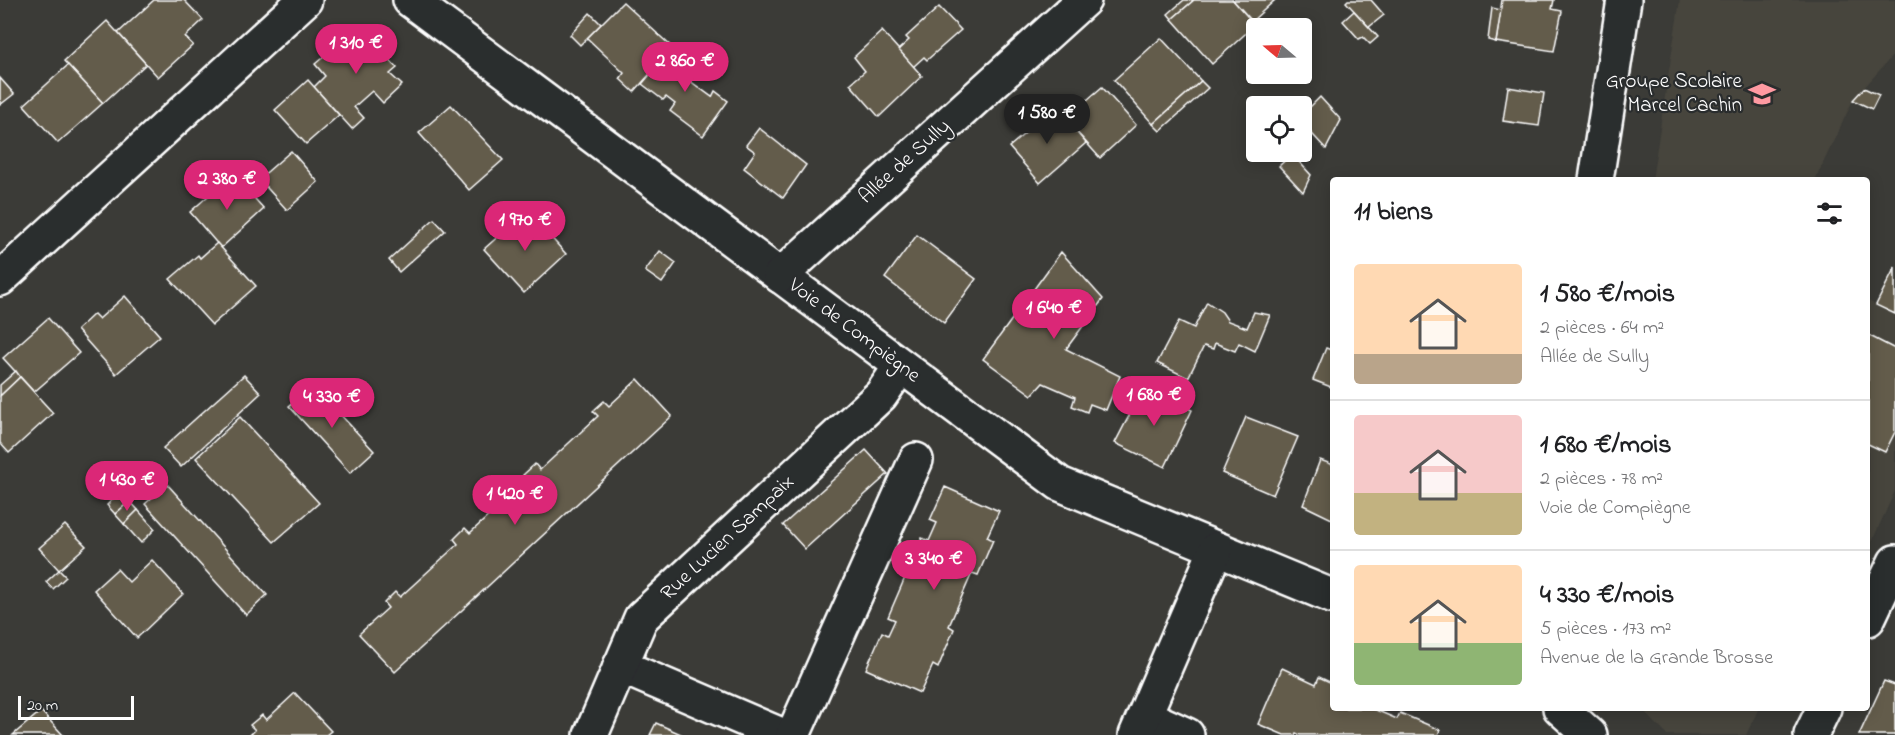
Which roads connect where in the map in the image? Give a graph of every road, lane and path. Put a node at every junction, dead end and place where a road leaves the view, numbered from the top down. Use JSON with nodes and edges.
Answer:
{"nodes":[{"id":1,"x":305,"y":0,"type":"edge"},
{"id":2,"x":410,"y":0,"type":"edge"},
{"id":3,"x":1084,"y":0,"type":"edge"},
{"id":4,"x":1624,"y":0,"type":"edge"},
{"id":5,"x":1596,"y":177,"type":"edge"},
{"id":6,"x":780,"y":276,"type":"junction"},
{"id":7,"x":0,"y":279,"type":"edge"},
{"id":8,"x":902,"y":366,"type":"junction"},
{"id":9,"x":916,"y":460,"type":"dead end"},
{"id":10,"x":1216,"y":549,"type":"junction"},
{"id":11,"x":1895,"y":562,"type":"edge"},
{"id":12,"x":1330,"y":595,"type":"edge"},
{"id":13,"x":1870,"y":615,"type":"edge"},
{"id":14,"x":620,"y":666,"type":"junction"},
{"id":15,"x":1563,"y":711,"type":"edge"},
{"id":16,"x":1823,"y":711,"type":"edge"},
{"id":17,"x":1141,"y":726,"type":"edge"},
{"id":18,"x":591,"y":735,"type":"edge"},
{"id":19,"x":781,"y":735,"type":"edge"},
{"id":20,"x":793,"y":735,"type":"edge"},
{"id":21,"x":1187,"y":735,"type":"edge"},
{"id":22,"x":1590,"y":735,"type":"edge"},
{"id":23,"x":1811,"y":735,"type":"edge"}],
"edges":[{"from":1,"to":7,"type":"street"},
{"from":2,"to":6,"type":"street","name":"Voie de Compiègne"},
{"from":3,"to":6,"type":"street","name":"Allée de Sully"},
{"from":4,"to":5,"type":"street"},
{"from":6,"to":8,"type":"street","name":"Voie de Compiègne"},
{"from":8,"to":10,"type":"street","name":"Voie de Compiègne"},
{"from":8,"to":14,"type":"street","name":"Rue Lucien Sampaix"},
{"from":9,"to":20,"type":"street"},
{"from":10,"to":12,"type":"street","name":"Voie de Compiègne"},
{"from":10,"to":17,"type":"street"},
{"from":11,"to":13,"type":"street"},
{"from":14,"to":18,"type":"street","name":"Rue Lucien Sampaix"},
{"from":14,"to":19,"type":"street"},
{"from":15,"to":22,"type":"street"},
{"from":16,"to":23,"type":"street"},
{"from":17,"to":21,"type":"street"}]}
